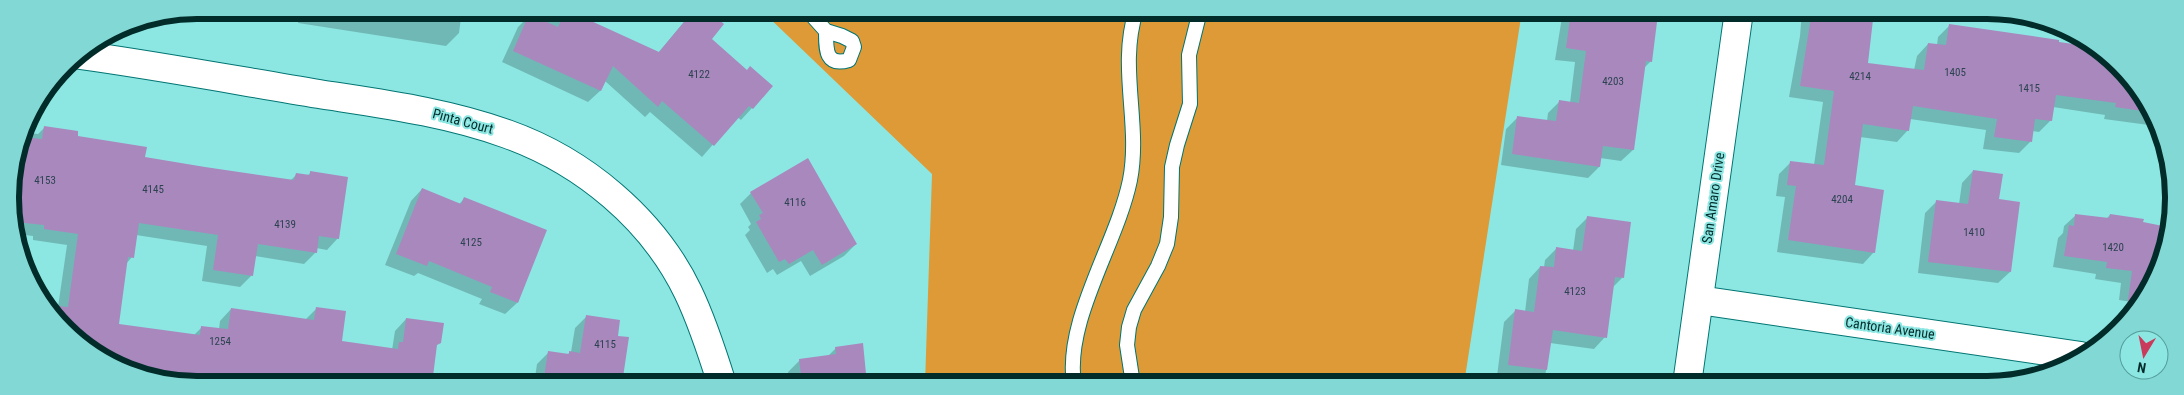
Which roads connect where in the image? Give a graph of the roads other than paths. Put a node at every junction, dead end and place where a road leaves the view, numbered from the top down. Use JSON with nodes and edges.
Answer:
{"nodes":[{"id":1,"x":816,"y":19,"type":"edge"},
{"id":2,"x":1134,"y":19,"type":"edge"},
{"id":3,"x":1198,"y":19,"type":"edge"},
{"id":4,"x":1738,"y":19,"type":"edge"},
{"id":5,"x":826,"y":31,"type":"dead end"},
{"id":6,"x":89,"y":56,"type":"edge"},
{"id":7,"x":1698,"y":300,"type":"junction"},
{"id":8,"x":2072,"y":355,"type":"edge"},
{"id":9,"x":720,"y":376,"type":"edge"},
{"id":10,"x":1074,"y":376,"type":"edge"},
{"id":11,"x":1132,"y":376,"type":"edge"},
{"id":12,"x":1688,"y":376,"type":"edge"}],
"edges":[{"from":1,"to":5,"type":"lane"},
{"from":2,"to":10,"type":"lane"},
{"from":3,"to":11,"type":"lane"},
{"from":4,"to":7,"type":"street","name":"San Amaro Drive"},
{"from":6,"to":9,"type":"street","name":"Pinta Court"},
{"from":7,"to":8,"type":"street","name":"Cantoria Avenue"},
{"from":7,"to":12,"type":"street","name":"San Amaro Drive"}]}
